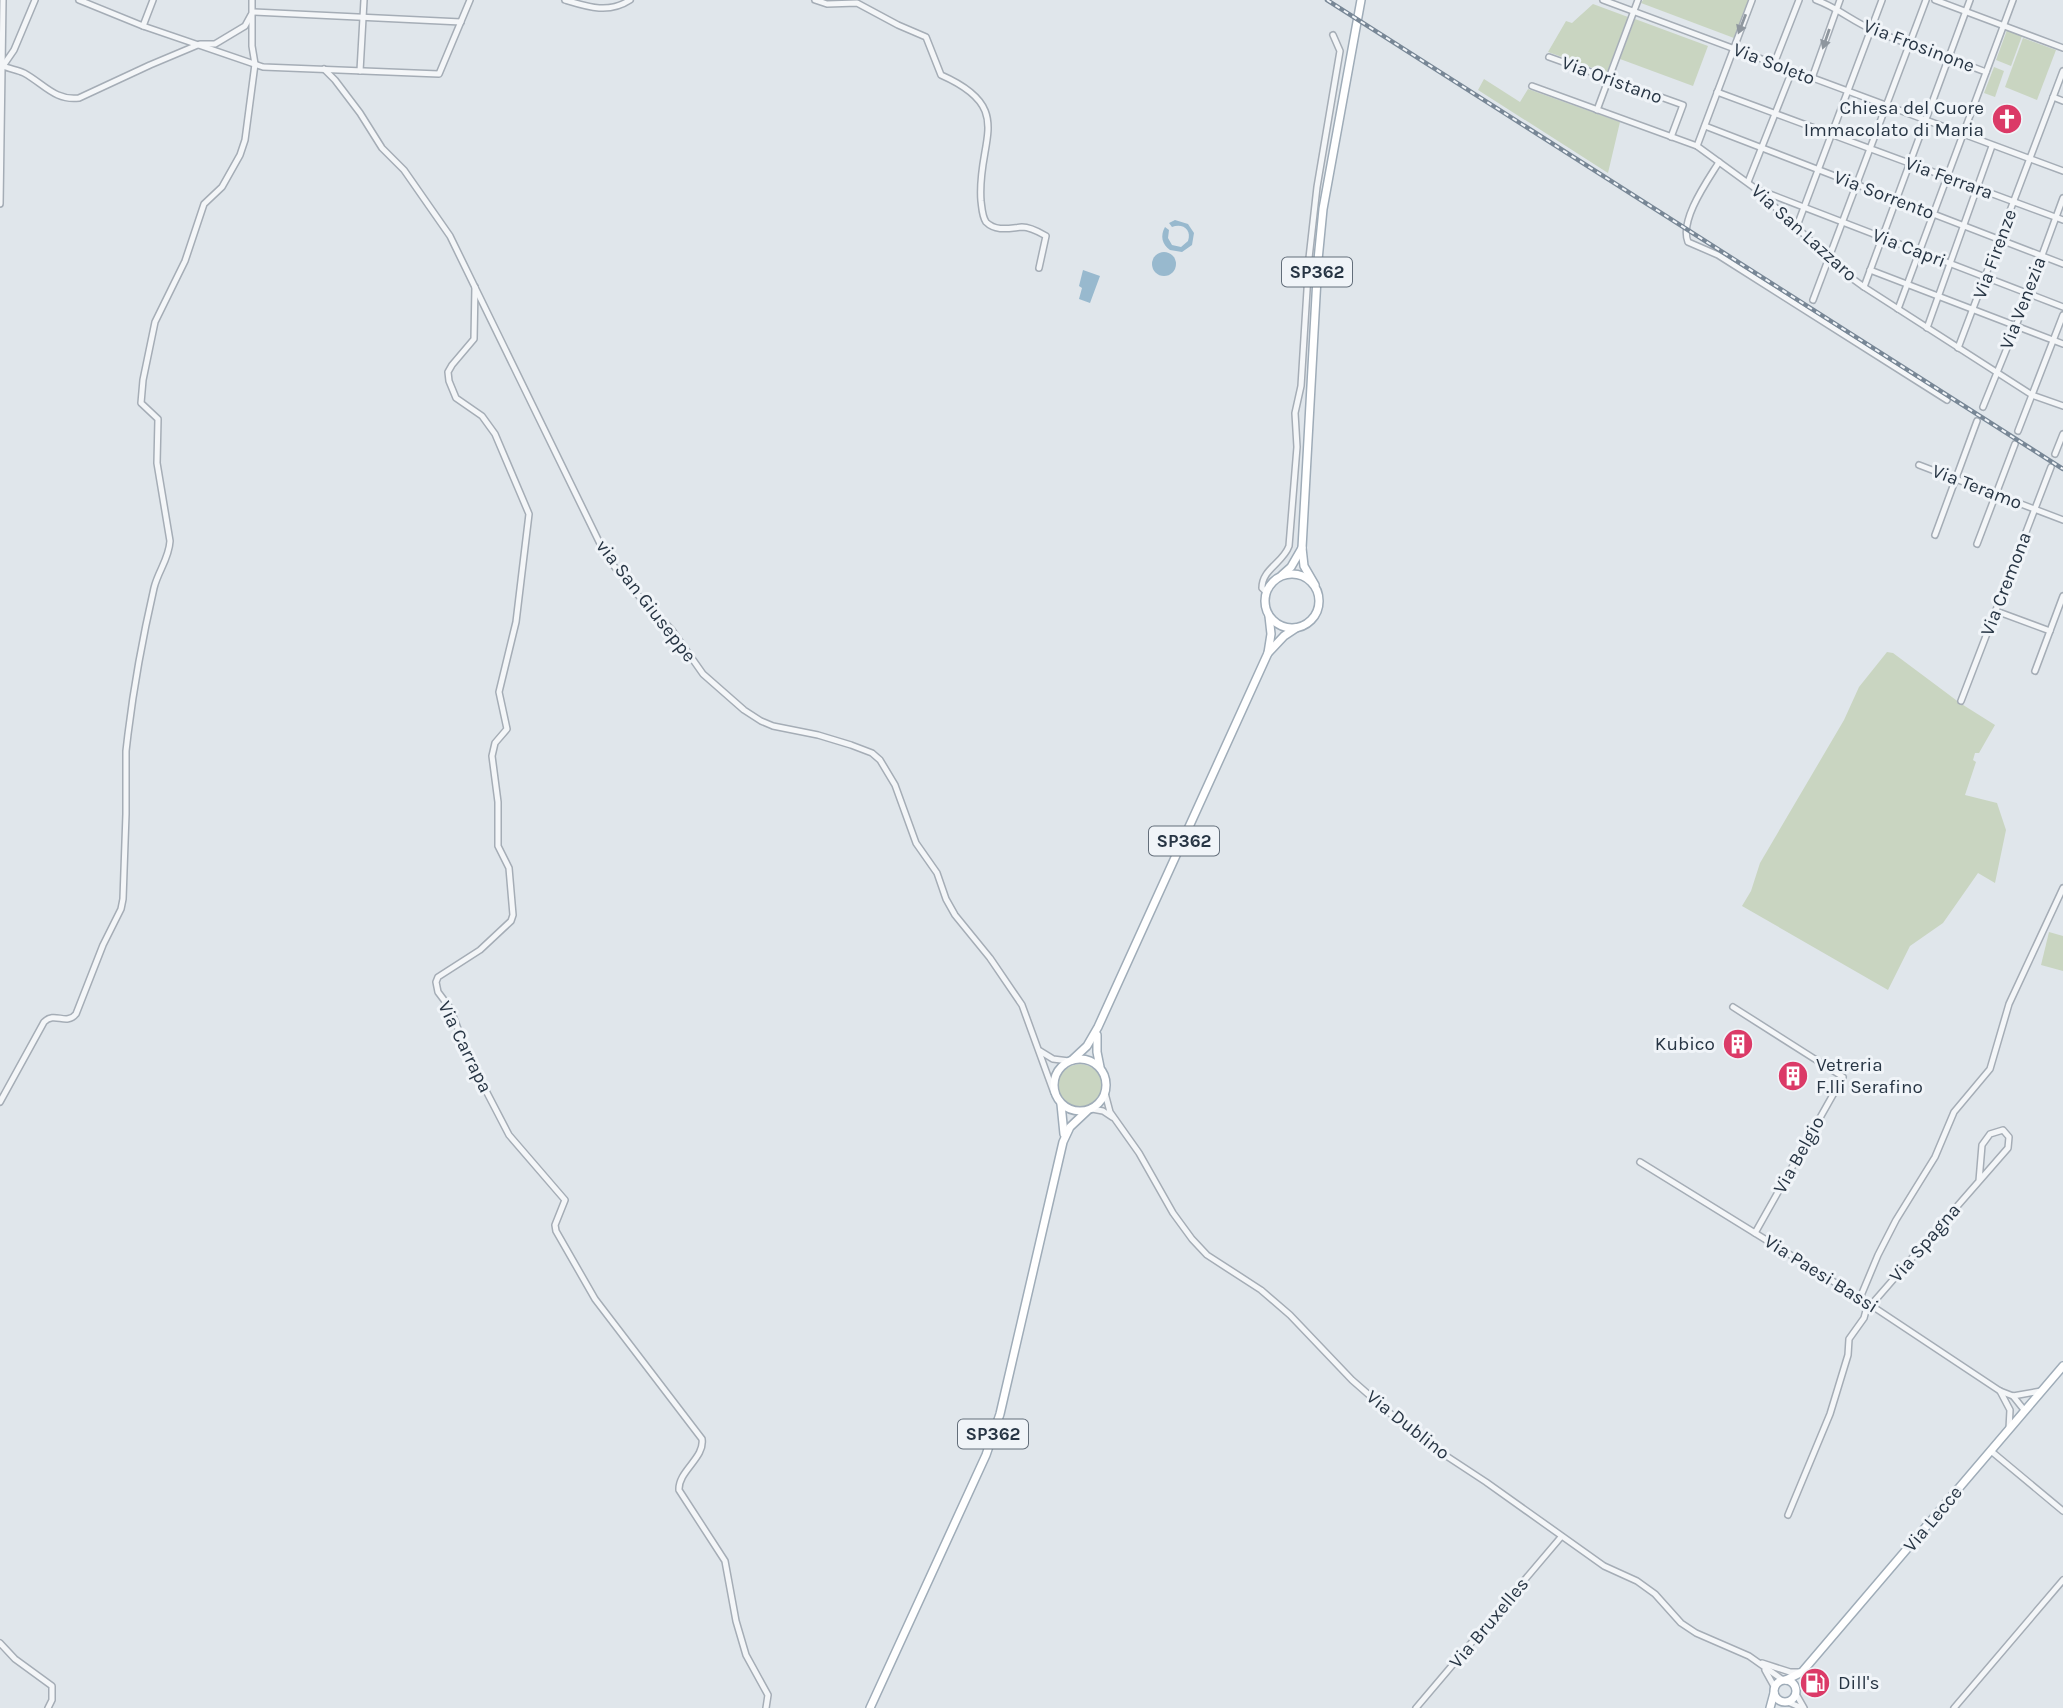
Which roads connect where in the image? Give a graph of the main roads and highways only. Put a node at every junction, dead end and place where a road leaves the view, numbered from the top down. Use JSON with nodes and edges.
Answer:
{"nodes":[{"id":1,"x":1361,"y":0,"type":"edge"},
{"id":2,"x":1302,"y":548,"type":"junction"},
{"id":3,"x":1282,"y":576,"type":"junction"},
{"id":4,"x":1315,"y":585,"type":"junction"},
{"id":5,"x":1269,"y":615,"type":"junction"},
{"id":6,"x":1296,"y":628,"type":"junction"},
{"id":7,"x":1268,"y":653,"type":"junction"},
{"id":8,"x":1098,"y":1027,"type":"junction"},
{"id":9,"x":1070,"y":1060,"type":"junction"},
{"id":10,"x":1100,"y":1068,"type":"junction"},
{"id":11,"x":1061,"y":1104,"type":"junction"},
{"id":12,"x":1089,"y":1110,"type":"junction"},
{"id":13,"x":1063,"y":1142,"type":"junction"},
{"id":14,"x":2063,"y":1366,"type":"edge"},
{"id":15,"x":1802,"y":1672,"type":"junction"},
{"id":16,"x":1785,"y":1680,"type":"junction"},
{"id":17,"x":1775,"y":1690,"type":"junction"},
{"id":18,"x":1796,"y":1692,"type":"junction"},
{"id":19,"x":1786,"y":1702,"type":"junction"},
{"id":20,"x":870,"y":1708,"type":"edge"},
{"id":21,"x":1772,"y":1708,"type":"edge"}],
"edges":[{"from":1,"to":2,"type":"main road","number":"SP362"},
{"from":2,"to":3,"type":"main road"},
{"from":2,"to":4,"type":"main road","number":"SP362"},
{"from":3,"to":4,"type":"main road"},
{"from":3,"to":5,"type":"main road","number":"SP362"},
{"from":4,"to":6,"type":"main road","number":"SP362"},
{"from":5,"to":6,"type":"main road"},
{"from":5,"to":7,"type":"main road","number":"SP362"},
{"from":6,"to":7,"type":"main road","number":"SP362"},
{"from":7,"to":8,"type":"main road","number":"SP362"},
{"from":8,"to":9,"type":"main road","number":"SP362"},
{"from":8,"to":10,"type":"main road","number":"SP362"},
{"from":9,"to":10,"type":"main road"},
{"from":9,"to":11,"type":"main road","number":"SP362"},
{"from":10,"to":12,"type":"main road","number":"SP362"},
{"from":11,"to":12,"type":"main road"},
{"from":11,"to":13,"type":"main road","number":"SP362"},
{"from":12,"to":13,"type":"main road","number":"SP362"},
{"from":13,"to":20,"type":"main road","number":"SP362"},
{"from":14,"to":15,"type":"main road","name":"Via Lecce"},
{"from":15,"to":16,"type":"main road","name":"Via Lecce"},
{"from":15,"to":18,"type":"main road","name":"Via Lecce"},
{"from":16,"to":17,"type":"main road"},
{"from":16,"to":18,"type":"main road"},
{"from":17,"to":19,"type":"main road"},
{"from":17,"to":21,"type":"main road"},
{"from":18,"to":19,"type":"main road"},
{"from":19,"to":21,"type":"main road"}]}
